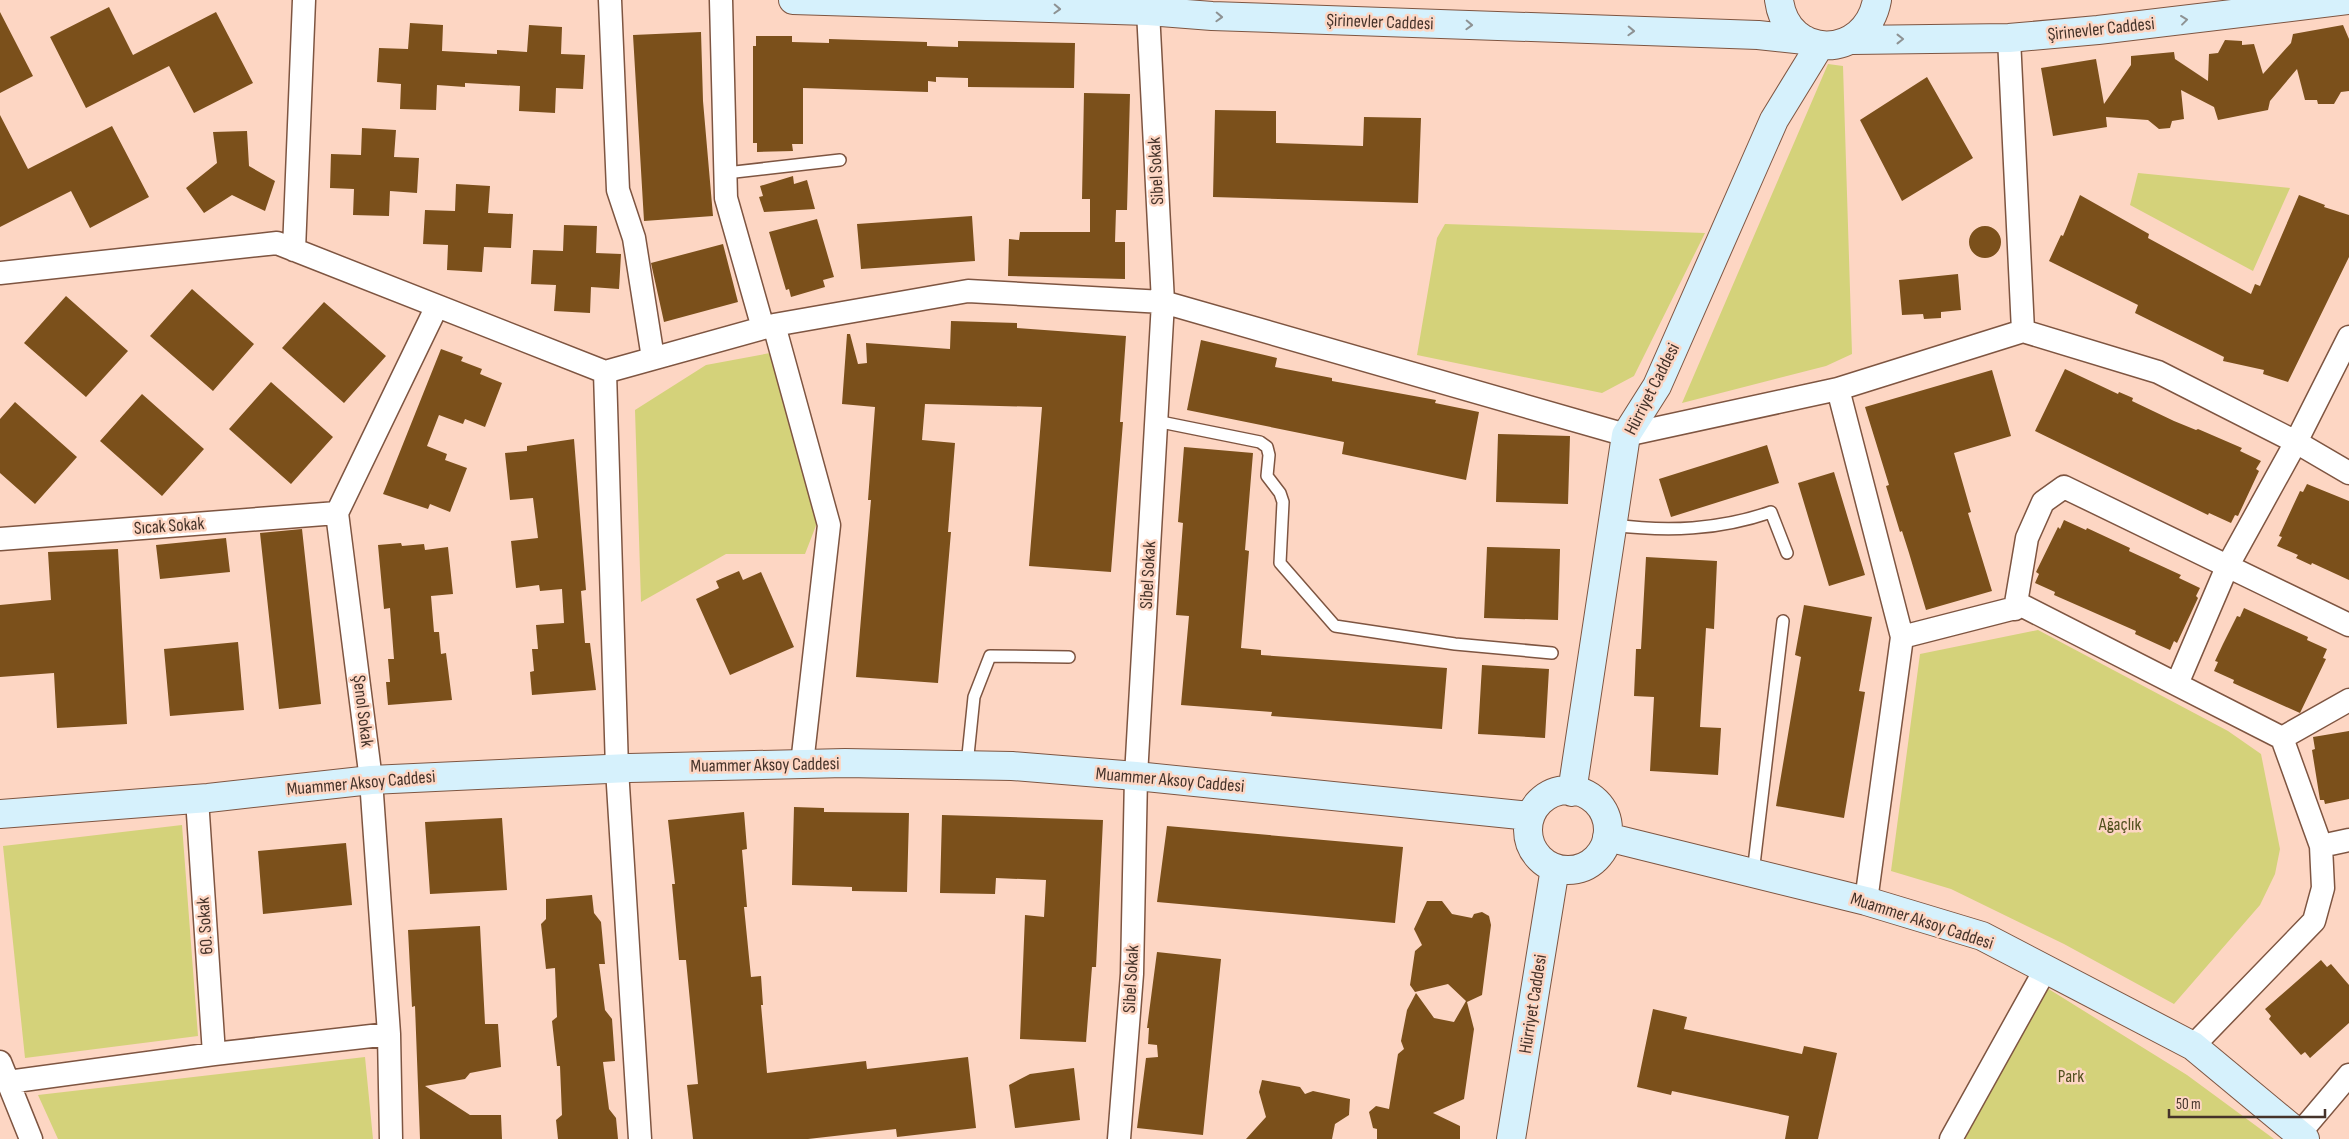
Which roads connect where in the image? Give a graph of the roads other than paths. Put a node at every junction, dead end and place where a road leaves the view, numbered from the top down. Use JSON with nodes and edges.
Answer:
{"nodes":[{"id":1,"x":304,"y":0,"type":"edge"},
{"id":2,"x":610,"y":0,"type":"edge"},
{"id":3,"x":721,"y":0,"type":"edge"},
{"id":4,"x":794,"y":0,"type":"edge"},
{"id":5,"x":1779,"y":0,"type":"edge"},
{"id":6,"x":1877,"y":0,"type":"edge"},
{"id":7,"x":2349,"y":0,"type":"edge"},
{"id":8,"x":950,"y":2,"type":"edge"},
{"id":9,"x":1148,"y":11,"type":"junction"},
{"id":10,"x":2009,"y":38,"type":"junction"},
{"id":11,"x":1852,"y":40,"type":"junction"},
{"id":12,"x":1813,"y":43,"type":"junction"},
{"id":13,"x":840,"y":160,"type":"dead end"},
{"id":14,"x":726,"y":174,"type":"junction"},
{"id":15,"x":294,"y":250,"type":"junction"},
{"id":16,"x":0,"y":273,"type":"edge"},
{"id":17,"x":1163,"y":302,"type":"junction"},
{"id":18,"x":436,"y":306,"type":"junction"},
{"id":19,"x":769,"y":326,"type":"junction"},
{"id":20,"x":2023,"y":331,"type":"junction"},
{"id":21,"x":2349,"y":337,"type":"edge"},
{"id":22,"x":653,"y":358,"type":"junction"},
{"id":23,"x":605,"y":372,"type":"junction"},
{"id":24,"x":1838,"y":389,"type":"junction"},
{"id":25,"x":1156,"y":421,"type":"junction"},
{"id":26,"x":1626,"y":435,"type":"junction"},
{"id":27,"x":2296,"y":442,"type":"junction"},
{"id":28,"x":2349,"y":472,"type":"edge"},
{"id":29,"x":337,"y":513,"type":"junction"},
{"id":30,"x":1613,"y":525,"type":"junction"},
{"id":31,"x":0,"y":539,"type":"edge"},
{"id":32,"x":1787,"y":553,"type":"dead end"},
{"id":33,"x":2226,"y":567,"type":"junction"},
{"id":34,"x":2015,"y":609,"type":"junction"},
{"id":35,"x":1782,"y":622,"type":"dead end"},
{"id":36,"x":2349,"y":625,"type":"edge"},
{"id":37,"x":1902,"y":637,"type":"junction"},
{"id":38,"x":1552,"y":653,"type":"dead end"},
{"id":39,"x":1069,"y":657,"type":"dead end"},
{"id":40,"x":2177,"y":684,"type":"junction"},
{"id":41,"x":2349,"y":700,"type":"edge"},
{"id":42,"x":2282,"y":738,"type":"junction"},
{"id":43,"x":802,"y":764,"type":"junction"},
{"id":44,"x":967,"y":765,"type":"junction"},
{"id":45,"x":617,"y":769,"type":"junction"},
{"id":46,"x":1136,"y":776,"type":"junction"},
{"id":47,"x":372,"y":780,"type":"junction"},
{"id":48,"x":1572,"y":792,"type":"junction"},
{"id":49,"x":196,"y":799,"type":"junction"},
{"id":50,"x":0,"y":814,"type":"edge"},
{"id":51,"x":1530,"y":816,"type":"junction"},
{"id":52,"x":1607,"y":837,"type":"junction"},
{"id":53,"x":2349,"y":840,"type":"edge"},
{"id":54,"x":2321,"y":846,"type":"junction"},
{"id":55,"x":1555,"y":868,"type":"junction"},
{"id":56,"x":1753,"y":873,"type":"junction"},
{"id":57,"x":1866,"y":901,"type":"junction"},
{"id":58,"x":2045,"y":970,"type":"junction"},
{"id":59,"x":389,"y":1034,"type":"junction"},
{"id":60,"x":2193,"y":1046,"type":"junction"},
{"id":61,"x":214,"y":1054,"type":"junction"},
{"id":62,"x":4,"y":1072,"type":"edge"},
{"id":63,"x":2349,"y":1075,"type":"edge"},
{"id":64,"x":2302,"y":1137,"type":"edge"},
{"id":65,"x":31,"y":1139,"type":"edge"},
{"id":66,"x":391,"y":1139,"type":"edge"},
{"id":67,"x":640,"y":1139,"type":"edge"},
{"id":68,"x":1119,"y":1139,"type":"edge"},
{"id":69,"x":1511,"y":1139,"type":"edge"},
{"id":70,"x":1951,"y":1139,"type":"edge"}],
"edges":[{"from":1,"to":15,"type":"street"},
{"from":2,"to":22,"type":"street"},
{"from":3,"to":14,"type":"street"},
{"from":4,"to":8,"type":"street","name":"Şirinevler Caddesi"},
{"from":5,"to":12,"type":"street"},
{"from":6,"to":11,"type":"street"},
{"from":10,"to":7,"type":"street","name":"Şirinevler Caddesi","one_way":true},
{"from":8,"to":9,"type":"street","name":"Şirinevler Caddesi","one_way":true},
{"from":9,"to":12,"type":"street","name":"Şirinevler Caddesi","one_way":true},
{"from":9,"to":17,"type":"street","name":"Sibel Sokak"},
{"from":11,"to":10,"type":"street","name":"Şirinevler Caddesi","one_way":true},
{"from":10,"to":20,"type":"street"},
{"from":11,"to":12,"type":"street","name":"Şirinevler Caddesi"},
{"from":12,"to":26,"type":"street","name":"Hürriyet Caddesi"},
{"from":13,"to":14,"type":"lane"},
{"from":14,"to":19,"type":"street"},
{"from":15,"to":16,"type":"street"},
{"from":15,"to":18,"type":"street"},
{"from":17,"to":19,"type":"street"},
{"from":17,"to":25,"type":"street","name":"Sibel Sokak"},
{"from":17,"to":26,"type":"street"},
{"from":18,"to":23,"type":"street"},
{"from":18,"to":29,"type":"street"},
{"from":19,"to":22,"type":"street"},
{"from":19,"to":43,"type":"street"},
{"from":20,"to":24,"type":"street"},
{"from":20,"to":27,"type":"street"},
{"from":21,"to":27,"type":"street"},
{"from":22,"to":23,"type":"street"},
{"from":23,"to":45,"type":"street"},
{"from":24,"to":26,"type":"street"},
{"from":24,"to":37,"type":"street"},
{"from":25,"to":38,"type":"lane"},
{"from":25,"to":46,"type":"street","name":"Sibel Sokak"},
{"from":26,"to":30,"type":"street","name":"Hürriyet Caddesi"},
{"from":27,"to":28,"type":"street"},
{"from":27,"to":33,"type":"street"},
{"from":29,"to":31,"type":"street","name":"Sıcak Sokak"},
{"from":29,"to":47,"type":"street","name":"Şenol Sokak"},
{"from":30,"to":32,"type":"lane"},
{"from":30,"to":48,"type":"street","name":"Hürriyet Caddesi"},
{"from":33,"to":34,"type":"street"},
{"from":33,"to":36,"type":"street"},
{"from":33,"to":40,"type":"street"},
{"from":34,"to":37,"type":"street"},
{"from":34,"to":40,"type":"street"},
{"from":35,"to":56,"type":"lane"},
{"from":37,"to":57,"type":"street"},
{"from":39,"to":44,"type":"lane"},
{"from":40,"to":42,"type":"street"},
{"from":41,"to":42,"type":"street"},
{"from":42,"to":54,"type":"street"},
{"from":43,"to":44,"type":"street","name":"Muammer Aksoy Caddesi"},
{"from":43,"to":45,"type":"street","name":"Muammer Aksoy Caddesi"},
{"from":44,"to":46,"type":"street","name":"Muammer Aksoy Caddesi"},
{"from":45,"to":47,"type":"street","name":"Muammer Aksoy Caddesi"},
{"from":45,"to":67,"type":"street"},
{"from":46,"to":51,"type":"street","name":"Muammer Aksoy Caddesi"},
{"from":46,"to":68,"type":"street","name":"Sibel Sokak"},
{"from":47,"to":49,"type":"street","name":"Muammer Aksoy Caddesi"},
{"from":47,"to":59,"type":"street","name":"Şenol Sokak"},
{"from":48,"to":51,"type":"street"},
{"from":48,"to":52,"type":"street"},
{"from":49,"to":50,"type":"street","name":"Muammer Aksoy Caddesi"},
{"from":49,"to":61,"type":"street","name":"60. Sokak"},
{"from":51,"to":55,"type":"street"},
{"from":52,"to":55,"type":"street"},
{"from":52,"to":56,"type":"street","name":"Muammer Aksoy Caddesi"},
{"from":53,"to":54,"type":"street"},
{"from":54,"to":60,"type":"street"},
{"from":55,"to":69,"type":"street","name":"Hürriyet Caddesi"},
{"from":56,"to":57,"type":"street","name":"Muammer Aksoy Caddesi"},
{"from":57,"to":58,"type":"street","name":"Muammer Aksoy Caddesi"},
{"from":58,"to":60,"type":"street","name":"Muammer Aksoy Caddesi"},
{"from":58,"to":70,"type":"street"},
{"from":59,"to":61,"type":"street"},
{"from":59,"to":66,"type":"street","name":"Şenol Sokak"},
{"from":60,"to":64,"type":"street","name":"Muammer Aksoy Caddesi"},
{"from":61,"to":62,"type":"street"},
{"from":62,"to":65,"type":"street"},
{"from":63,"to":64,"type":"street"}]}
